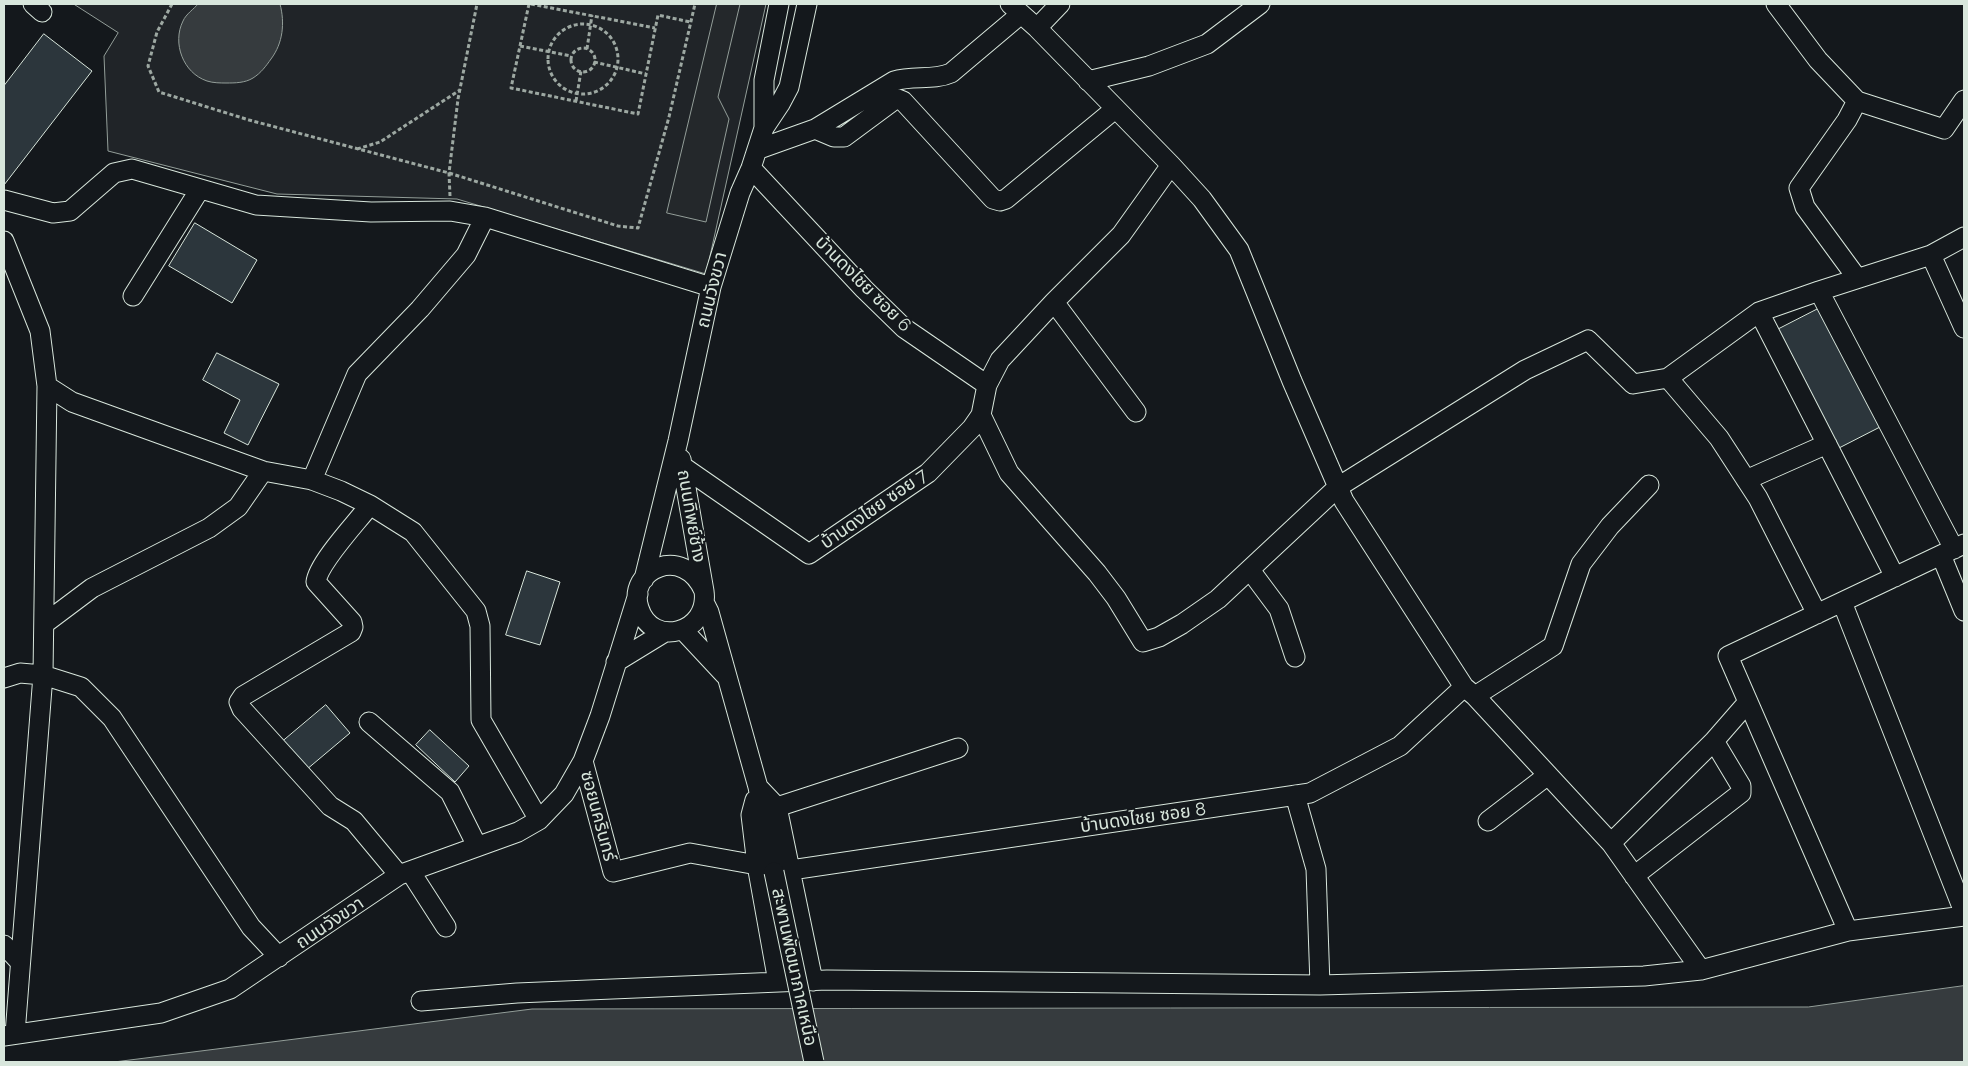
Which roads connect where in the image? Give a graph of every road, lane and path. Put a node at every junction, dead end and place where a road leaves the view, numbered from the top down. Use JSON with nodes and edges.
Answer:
{"nodes":[{"id":1,"x":172,"y":4,"type":"edge"},
{"id":2,"x":476,"y":4,"type":"edge"},
{"id":3,"x":530,"y":4,"type":"edge"},
{"id":4,"x":695,"y":4,"type":"edge"},
{"id":5,"x":779,"y":4,"type":"edge"},
{"id":6,"x":807,"y":4,"type":"edge"},
{"id":7,"x":1060,"y":4,"type":"edge"},
{"id":8,"x":1260,"y":4,"type":"edge"},
{"id":9,"x":1776,"y":4,"type":"edge"},
{"id":10,"x":1015,"y":9,"type":"edge"},
{"id":11,"x":592,"y":15,"type":"junction"},
{"id":12,"x":690,"y":22,"type":"junction"},
{"id":13,"x":591,"y":25,"type":"junction"},
{"id":14,"x":655,"y":28,"type":"junction"},
{"id":15,"x":1037,"y":28,"type":"junction"},
{"id":16,"x":520,"y":46,"type":"junction"},
{"id":17,"x":587,"y":49,"type":"junction"},
{"id":18,"x":549,"y":52,"type":"junction"},
{"id":19,"x":572,"y":56,"type":"junction"},
{"id":20,"x":594,"y":62,"type":"junction"},
{"id":21,"x":617,"y":67,"type":"junction"},
{"id":22,"x":581,"y":72,"type":"junction"},
{"id":23,"x":646,"y":74,"type":"junction"},
{"id":24,"x":1088,"y":81,"type":"junction"},
{"id":25,"x":460,"y":90,"type":"junction"},
{"id":26,"x":577,"y":94,"type":"junction"},
{"id":27,"x":1964,"y":100,"type":"edge"},
{"id":28,"x":1857,"y":101,"type":"junction"},
{"id":29,"x":576,"y":102,"type":"junction"},
{"id":30,"x":1115,"y":109,"type":"junction"},
{"id":31,"x":764,"y":128,"type":"junction"},
{"id":32,"x":815,"y":129,"type":"junction"},
{"id":33,"x":357,"y":149,"type":"junction"},
{"id":34,"x":759,"y":149,"type":"junction"},
{"id":35,"x":1171,"y":165,"type":"junction"},
{"id":36,"x":751,"y":168,"type":"junction"},
{"id":37,"x":448,"y":173,"type":"junction"},
{"id":38,"x":200,"y":189,"type":"junction"},
{"id":39,"x":4,"y":200,"type":"edge"},
{"id":40,"x":486,"y":217,"type":"junction"},
{"id":41,"x":1964,"y":237,"type":"edge"},
{"id":42,"x":4,"y":241,"type":"edge"},
{"id":43,"x":1931,"y":255,"type":"junction"},
{"id":44,"x":1857,"y":278,"type":"junction"},
{"id":45,"x":711,"y":287,"type":"junction"},
{"id":46,"x":1819,"y":290,"type":"junction"},
{"id":47,"x":134,"y":296,"type":"dead end"},
{"id":48,"x":1054,"y":302,"type":"junction"},
{"id":49,"x":1760,"y":312,"type":"junction"},
{"id":50,"x":1964,"y":328,"type":"edge"},
{"id":51,"x":1668,"y":378,"type":"junction"},
{"id":52,"x":986,"y":385,"type":"junction"},
{"id":53,"x":47,"y":386,"type":"junction"},
{"id":54,"x":1136,"y":412,"type":"dead end"},
{"id":55,"x":981,"y":415,"type":"junction"},
{"id":56,"x":678,"y":441,"type":"junction"},
{"id":57,"x":1827,"y":444,"type":"junction"},
{"id":58,"x":682,"y":466,"type":"junction"},
{"id":59,"x":263,"y":471,"type":"junction"},
{"id":60,"x":312,"y":480,"type":"junction"},
{"id":61,"x":1746,"y":480,"type":"junction"},
{"id":62,"x":1649,"y":484,"type":"dead end"},
{"id":63,"x":1338,"y":487,"type":"junction"},
{"id":64,"x":370,"y":505,"type":"junction"},
{"id":65,"x":1953,"y":549,"type":"edge"},
{"id":66,"x":1250,"y":570,"type":"junction"},
{"id":67,"x":1895,"y":577,"type":"junction"},
{"id":68,"x":641,"y":587,"type":"junction"},
{"id":69,"x":704,"y":596,"type":"junction"},
{"id":70,"x":1842,"y":602,"type":"junction"},
{"id":71,"x":1964,"y":610,"type":"edge"},
{"id":72,"x":1817,"y":614,"type":"junction"},
{"id":73,"x":44,"y":624,"type":"junction"},
{"id":74,"x":674,"y":631,"type":"junction"},
{"id":75,"x":1295,"y":657,"type":"dead end"},
{"id":76,"x":616,"y":662,"type":"junction"},
{"id":77,"x":42,"y":675,"type":"junction"},
{"id":78,"x":4,"y":678,"type":"edge"},
{"id":79,"x":728,"y":678,"type":"junction"},
{"id":80,"x":1469,"y":691,"type":"junction"},
{"id":81,"x":1748,"y":702,"type":"junction"},
{"id":82,"x":369,"y":722,"type":"dead end"},
{"id":83,"x":1714,"y":741,"type":"junction"},
{"id":84,"x":958,"y":748,"type":"dead end"},
{"id":85,"x":583,"y":760,"type":"junction"},
{"id":86,"x":1548,"y":775,"type":"junction"},
{"id":87,"x":758,"y":787,"type":"junction"},
{"id":88,"x":1295,"y":795,"type":"junction"},
{"id":89,"x":777,"y":807,"type":"junction"},
{"id":90,"x":540,"y":820,"type":"junction"},
{"id":91,"x":1488,"y":821,"type":"dead end"},
{"id":92,"x":1611,"y":843,"type":"junction"},
{"id":93,"x":477,"y":846,"type":"junction"},
{"id":94,"x":757,"y":865,"type":"junction"},
{"id":95,"x":782,"y":871,"type":"junction"},
{"id":96,"x":405,"y":873,"type":"junction"},
{"id":97,"x":1634,"y":876,"type":"junction"},
{"id":98,"x":1964,"y":912,"type":"edge"},
{"id":99,"x":1964,"y":916,"type":"edge"},
{"id":100,"x":446,"y":927,"type":"dead end"},
{"id":101,"x":1848,"y":930,"type":"junction"},
{"id":102,"x":4,"y":944,"type":"edge"},
{"id":103,"x":279,"y":957,"type":"junction"},
{"id":104,"x":20,"y":962,"type":"junction"},
{"id":105,"x":1701,"y":970,"type":"junction"},
{"id":106,"x":812,"y":981,"type":"junction"},
{"id":107,"x":778,"y":982,"type":"junction"},
{"id":108,"x":1320,"y":985,"type":"junction"},
{"id":109,"x":421,"y":1001,"type":"dead end"},
{"id":110,"x":9,"y":1035,"type":"edge"},
{"id":111,"x":814,"y":1062,"type":"edge"}],
"edges":[{"from":1,"to":33,"type":"path"},
{"from":2,"to":25,"type":"path"},
{"from":3,"to":11,"type":"path"},
{"from":3,"to":16,"type":"path"},
{"from":4,"to":12,"type":"path"},
{"from":5,"to":31,"type":"street","name":"ถนนวังขวา"},
{"from":6,"to":31,"type":"street"},
{"from":7,"to":15,"type":"street"},
{"from":8,"to":24,"type":"street"},
{"from":9,"to":28,"type":"street"},
{"from":10,"to":15,"type":"street"},
{"from":10,"to":32,"type":"street"},
{"from":11,"to":13,"type":"path"},
{"from":11,"to":14,"type":"path"},
{"from":12,"to":14,"type":"path"},
{"from":12,"to":37,"type":"path"},
{"from":13,"to":17,"type":"path"},
{"from":13,"to":18,"type":"path"},
{"from":13,"to":21,"type":"path"},
{"from":14,"to":23,"type":"path"},
{"from":15,"to":24,"type":"street"},
{"from":16,"to":18,"type":"path"},
{"from":16,"to":29,"type":"path"},
{"from":17,"to":19,"type":"path"},
{"from":17,"to":20,"type":"path"},
{"from":18,"to":19,"type":"path"},
{"from":18,"to":26,"type":"path"},
{"from":19,"to":22,"type":"path"},
{"from":20,"to":21,"type":"path"},
{"from":20,"to":22,"type":"path"},
{"from":21,"to":23,"type":"path"},
{"from":21,"to":26,"type":"path"},
{"from":22,"to":26,"type":"path"},
{"from":23,"to":29,"type":"path"},
{"from":24,"to":30,"type":"street"},
{"from":25,"to":33,"type":"path"},
{"from":25,"to":37,"type":"path"},
{"from":26,"to":29,"type":"path"},
{"from":27,"to":28,"type":"street"},
{"from":28,"to":44,"type":"street"},
{"from":30,"to":32,"type":"street"},
{"from":30,"to":35,"type":"street"},
{"from":31,"to":34,"type":"street","name":"ถนนวังขวา"},
{"from":32,"to":34,"type":"street"},
{"from":33,"to":37,"type":"path"},
{"from":34,"to":36,"type":"street","name":"ถนนวังขวา"},
{"from":35,"to":48,"type":"street","name":"บ้านดงไชย ซอย 7"},
{"from":35,"to":63,"type":"street"},
{"from":36,"to":45,"type":"street","name":"ถนนวังขวา"},
{"from":36,"to":52,"type":"street","name":"บ้านดงไชย ซอย 6"},
{"from":38,"to":39,"type":"street"},
{"from":38,"to":40,"type":"street"},
{"from":38,"to":47,"type":"street"},
{"from":40,"to":45,"type":"street"},
{"from":40,"to":60,"type":"street"},
{"from":41,"to":43,"type":"street"},
{"from":42,"to":53,"type":"street"},
{"from":43,"to":44,"type":"street"},
{"from":43,"to":50,"type":"street"},
{"from":44,"to":46,"type":"street"},
{"from":45,"to":56,"type":"street","name":"ถนนวังขวา"},
{"from":46,"to":49,"type":"street"},
{"from":46,"to":65,"type":"street"},
{"from":48,"to":52,"type":"street","name":"บ้านดงไชย ซอย 7"},
{"from":48,"to":54,"type":"street"},
{"from":49,"to":51,"type":"street"},
{"from":49,"to":57,"type":"street"},
{"from":51,"to":61,"type":"street"},
{"from":51,"to":63,"type":"street"},
{"from":52,"to":55,"type":"street","name":"บ้านดงไชย ซอย 7"},
{"from":53,"to":59,"type":"street"},
{"from":53,"to":73,"type":"street"},
{"from":55,"to":58,"type":"street","name":"บ้านดงไชย ซอย 7"},
{"from":55,"to":66,"type":"street"},
{"from":56,"to":58,"type":"street","name":"ถนนทิพย์ช้าง"},
{"from":56,"to":68,"type":"street","name":"ถนนวังขวา"},
{"from":57,"to":61,"type":"street"},
{"from":57,"to":67,"type":"street"},
{"from":58,"to":69,"type":"street","name":"ถนนทิพย์ช้าง"},
{"from":59,"to":60,"type":"street"},
{"from":59,"to":73,"type":"street"},
{"from":60,"to":64,"type":"street"},
{"from":61,"to":72,"type":"street"},
{"from":62,"to":80,"type":"street","name":"บ้านดงไชย ซอย 8"},
{"from":63,"to":66,"type":"street"},
{"from":63,"to":80,"type":"street"},
{"from":64,"to":90,"type":"street"},
{"from":64,"to":96,"type":"street"},
{"from":65,"to":67,"type":"street"},
{"from":65,"to":71,"type":"street"},
{"from":66,"to":75,"type":"street"},
{"from":67,"to":70,"type":"street"},
{"from":68,"to":69,"type":"street"},
{"from":68,"to":74,"type":"street"},
{"from":68,"to":76,"type":"street","name":"ถนนวังขวา"},
{"from":69,"to":74,"type":"street"},
{"from":69,"to":79,"type":"street"},
{"from":70,"to":72,"type":"street"},
{"from":70,"to":98,"type":"street"},
{"from":72,"to":81,"type":"street"},
{"from":73,"to":77,"type":"street"},
{"from":74,"to":76,"type":"street"},
{"from":74,"to":79,"type":"street"},
{"from":76,"to":85,"type":"street","name":"ถนนวังขวา"},
{"from":77,"to":78,"type":"street"},
{"from":77,"to":103,"type":"street"},
{"from":77,"to":104,"type":"street"},
{"from":79,"to":87,"type":"street"},
{"from":80,"to":86,"type":"street"},
{"from":80,"to":88,"type":"street","name":"บ้านดงไชย ซอย 8"},
{"from":81,"to":83,"type":"street"},
{"from":81,"to":101,"type":"street"},
{"from":82,"to":93,"type":"street"},
{"from":83,"to":92,"type":"street"},
{"from":83,"to":97,"type":"street"},
{"from":84,"to":89,"type":"street"},
{"from":85,"to":90,"type":"street","name":"ถนนวังขวา"},
{"from":85,"to":94,"type":"street","name":"ซอยนครินทร์"},
{"from":86,"to":91,"type":"street"},
{"from":86,"to":92,"type":"street"},
{"from":87,"to":89,"type":"street"},
{"from":87,"to":94,"type":"street"},
{"from":87,"to":95,"type":"street"},
{"from":88,"to":95,"type":"street","name":"บ้านดงไชย ซอย 8"},
{"from":88,"to":108,"type":"street"},
{"from":89,"to":95,"type":"street"},
{"from":90,"to":93,"type":"street","name":"ถนนวังขวา"},
{"from":92,"to":97,"type":"street"},
{"from":93,"to":96,"type":"street","name":"ถนนวังขวา"},
{"from":94,"to":107,"type":"street"},
{"from":95,"to":106,"type":"street"},
{"from":95,"to":111,"type":"street","name":"สะพานพัฒนาภาคเหนือ","bridge":true},
{"from":96,"to":100,"type":"street"},
{"from":96,"to":103,"type":"street","name":"ถนนวังขวา"},
{"from":97,"to":105,"type":"street"},
{"from":99,"to":101,"type":"street"},
{"from":101,"to":105,"type":"street"},
{"from":102,"to":104,"type":"street"},
{"from":103,"to":110,"type":"street","name":"ถนนวังขวา"},
{"from":104,"to":110,"type":"street"},
{"from":105,"to":108,"type":"street"},
{"from":106,"to":107,"type":"street"},
{"from":106,"to":108,"type":"street"},
{"from":107,"to":109,"type":"street"}]}
